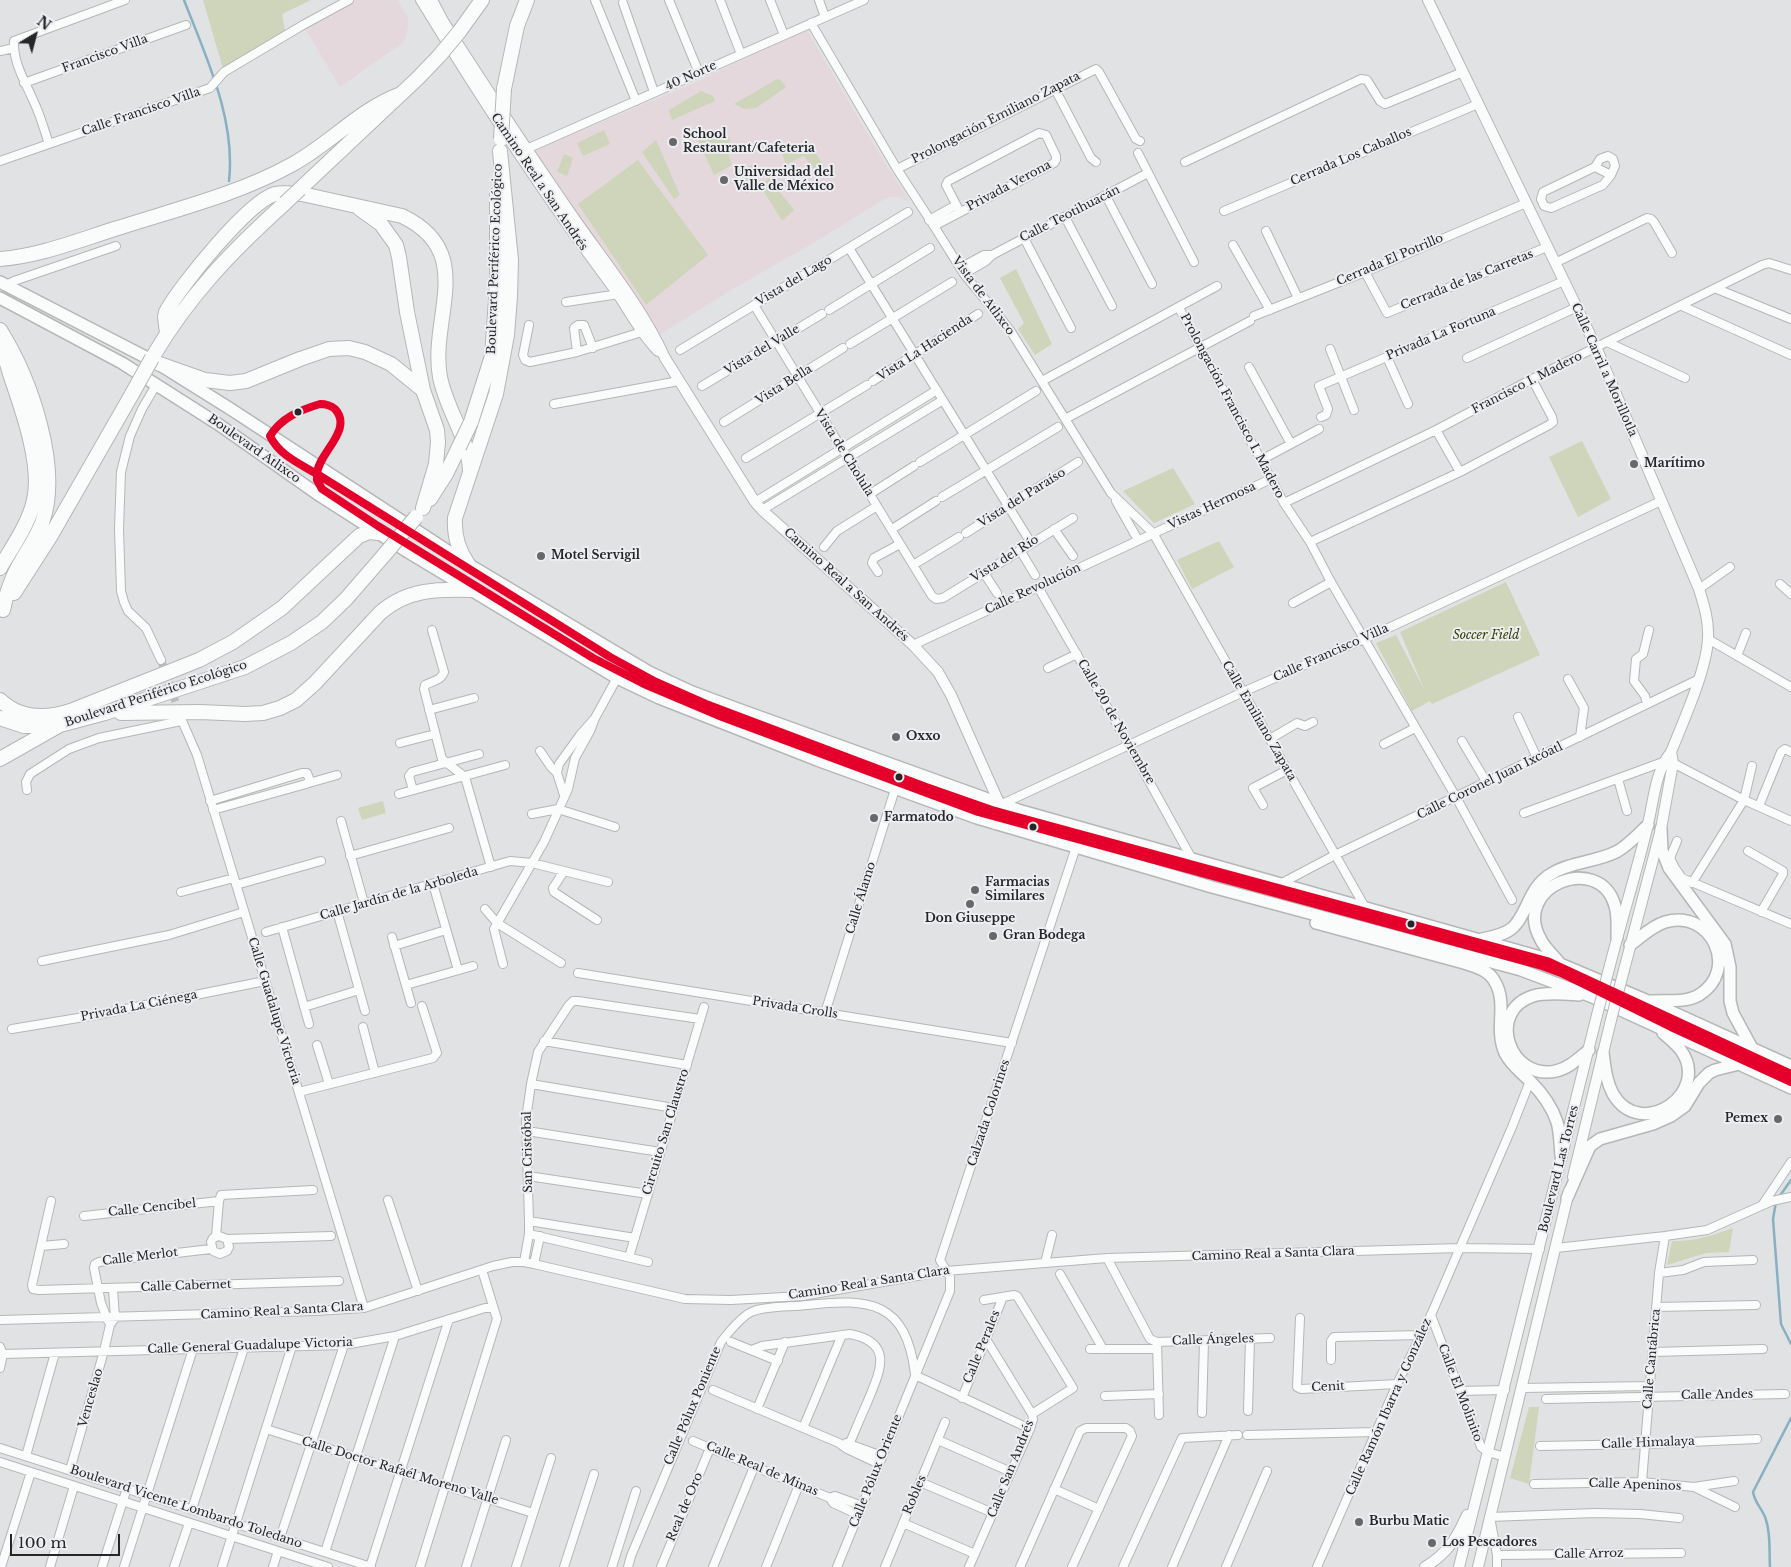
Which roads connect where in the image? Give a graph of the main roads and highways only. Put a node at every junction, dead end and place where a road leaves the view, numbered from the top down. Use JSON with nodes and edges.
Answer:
{"nodes":[{"id":1,"x":421,"y":0,"type":"edge"},
{"id":2,"x":432,"y":0,"type":"edge"},
{"id":3,"x":482,"y":0,"type":"edge"},
{"id":4,"x":527,"y":0,"type":"edge"},
{"id":5,"x":1428,"y":0,"type":"edge"},
{"id":6,"x":401,"y":94,"type":"junction"},
{"id":7,"x":501,"y":145,"type":"junction"},
{"id":8,"x":522,"y":151,"type":"junction"},
{"id":9,"x":356,"y":206,"type":"junction"},
{"id":10,"x":0,"y":259,"type":"edge"},
{"id":11,"x":3,"y":284,"type":"edge"},
{"id":12,"x":0,"y":298,"type":"edge"},
{"id":13,"x":0,"y":330,"type":"edge"},
{"id":14,"x":646,"y":330,"type":"junction"},
{"id":15,"x":167,"y":333,"type":"junction"},
{"id":16,"x":0,"y":344,"type":"edge"},
{"id":17,"x":157,"y":363,"type":"junction"},
{"id":18,"x":424,"y":390,"type":"junction"},
{"id":19,"x":229,"y":408,"type":"junction"},
{"id":20,"x":218,"y":424,"type":"junction"},
{"id":21,"x":470,"y":471,"type":"junction"},
{"id":22,"x":419,"y":512,"type":"junction"},
{"id":23,"x":378,"y":533,"type":"junction"},
{"id":24,"x":468,"y":564,"type":"junction"},
{"id":25,"x":0,"y":568,"type":"edge"},
{"id":26,"x":472,"y":590,"type":"junction"},
{"id":27,"x":1,"y":612,"type":"edge"},
{"id":28,"x":245,"y":667,"type":"junction"},
{"id":29,"x":124,"y":690,"type":"junction"},
{"id":30,"x":0,"y":700,"type":"edge"},
{"id":31,"x":105,"y":713,"type":"junction"},
{"id":32,"x":0,"y":718,"type":"edge"},
{"id":33,"x":60,"y":725,"type":"junction"},
{"id":34,"x":0,"y":759,"type":"edge"},
{"id":35,"x":1668,"y":762,"type":"junction"},
{"id":36,"x":1659,"y":772,"type":"joint"},
{"id":37,"x":1000,"y":805,"type":"junction"},
{"id":38,"x":995,"y":824,"type":"junction"},
{"id":39,"x":1648,"y":824,"type":"junction"},
{"id":40,"x":1661,"y":829,"type":"junction"},
{"id":41,"x":1212,"y":887,"type":"junction"},
{"id":42,"x":1617,"y":937,"type":"junction"},
{"id":43,"x":1481,"y":940,"type":"junction"},
{"id":44,"x":1630,"y":945,"type":"junction"},
{"id":45,"x":1561,"y":964,"type":"junction"},
{"id":46,"x":1590,"y":996,"type":"junction"},
{"id":47,"x":1648,"y":1001,"type":"junction"},
{"id":48,"x":1654,"y":1026,"type":"junction"},
{"id":49,"x":1752,"y":1048,"type":"junction"},
{"id":50,"x":1588,"y":1050,"type":"junction"},
{"id":51,"x":1603,"y":1053,"type":"junction"},
{"id":52,"x":1739,"y":1064,"type":"junction"},
{"id":53,"x":1791,"y":1066,"type":"edge"},
{"id":54,"x":1791,"y":1088,"type":"edge"},
{"id":55,"x":1561,"y":1156,"type":"junction"},
{"id":56,"x":1567,"y":1198,"type":"junction"},
{"id":57,"x":1477,"y":1494,"type":"junction"},
{"id":58,"x":1425,"y":1567,"type":"edge"},
{"id":59,"x":1460,"y":1567,"type":"edge"},
{"id":60,"x":1478,"y":1567,"type":"edge"}],
"edges":[{"from":1,"to":8,"type":"main road","name":"Camino Real a San Andrés"},
{"from":2,"to":8,"type":"main road","name":"Camino Real a San Andrés"},
{"from":3,"to":6,"type":"highway","bridge":true},
{"from":4,"to":7,"type":"highway","name":"Boulevard Periférico Ecológico","bridge":true},
{"from":5,"to":35,"type":"main road","name":"Calle Carril a Morillotla"},
{"from":6,"to":10,"type":"highway"},
{"from":6,"to":15,"type":"highway","bridge":true},
{"from":7,"to":21,"type":"highway"},
{"from":7,"to":22,"type":"highway","name":"Boulevard Periférico Ecológico","bridge":true},
{"from":8,"to":14,"type":"main road","name":"Camino Real a San Andrés"},
{"from":8,"to":14,"type":"main road","name":"Camino Real a San Andrés"},
{"from":9,"to":15,"type":"highway"},
{"from":9,"to":18,"type":"highway"},
{"from":9,"to":21,"type":"highway"},
{"from":11,"to":17,"type":"main road","name":"Boulevard Atlixco"},
{"from":12,"to":20,"type":"main road","name":"Boulevard Atlixco"},
{"from":13,"to":27,"type":"highway"},
{"from":14,"to":37,"type":"main road","name":"Camino Real a San Andrés"},
{"from":15,"to":27,"type":"highway","bridge":true},
{"from":16,"to":25,"type":"highway"},
{"from":17,"to":18,"type":"highway"},
{"from":17,"to":19,"type":"main road","name":"Boulevard Atlixco"},
{"from":18,"to":22,"type":"highway"},
{"from":19,"to":20,"type":"main road"},
{"from":19,"to":24,"type":"main road","name":"Boulevard Atlixco"},
{"from":20,"to":23,"type":"main road","name":"Boulevard Atlixco"},
{"from":21,"to":24,"type":"highway"},
{"from":22,"to":28,"type":"highway","name":"Boulevard Periférico Ecológico","bridge":true},
{"from":23,"to":26,"type":"main road","name":"Boulevard Atlixco"},
{"from":23,"to":29,"type":"highway"},
{"from":24,"to":37,"type":"main road","name":"Boulevard Atlixco"},
{"from":26,"to":31,"type":"highway"},
{"from":26,"to":38,"type":"main road","name":"Boulevard Atlixco"},
{"from":28,"to":29,"type":"highway"},
{"from":28,"to":31,"type":"highway","name":"Boulevard Periférico Ecológico"},
{"from":29,"to":30,"type":"highway"},
{"from":31,"to":33,"type":"highway","name":"Boulevard Periférico Ecológico"},
{"from":32,"to":33,"type":"highway"},
{"from":33,"to":34,"type":"highway","name":"Boulevard Periférico Ecológico"},
{"from":35,"to":36,"type":"main road","name":"Calle Carril a Morillotla"},
{"from":35,"to":40,"type":"main road","name":"Boulevard Las Torres"},
{"from":36,"to":39,"type":"main road","name":"Boulevard Las Torres"},
{"from":37,"to":38,"type":"main road"},
{"from":37,"to":43,"type":"main road","name":"Boulevard Atlixco"},
{"from":38,"to":41,"type":"main road","name":"Boulevard Atlixco"},
{"from":39,"to":42,"type":"main road","name":"Boulevard Las Torres"},
{"from":39,"to":43,"type":"main road"},
{"from":40,"to":44,"type":"main road","name":"Boulevard Las Torres"},
{"from":40,"to":49,"type":"main road"},
{"from":41,"to":46,"type":"main road","name":"Boulevard Atlixco"},
{"from":41,"to":55,"type":"main road"},
{"from":42,"to":45,"type":"main road"},
{"from":42,"to":50,"type":"main road","name":"Boulevard Las Torres","bridge":true},
{"from":43,"to":45,"type":"main road","name":"Boulevard Atlixco"},
{"from":44,"to":47,"type":"main road"},
{"from":44,"to":51,"type":"main road","name":"Boulevard Las Torres","bridge":true},
{"from":45,"to":47,"type":"main road","name":"Boulevard Atlixco"},
{"from":46,"to":48,"type":"main road","name":"Boulevard Atlixco"},
{"from":46,"to":50,"type":"main road"},
{"from":47,"to":49,"type":"main road","name":"Boulevard Atlixco"},
{"from":48,"to":51,"type":"main road"},
{"from":48,"to":52,"type":"main road","name":"Boulevard Atlixco"},
{"from":49,"to":53,"type":"main road","name":"Boulevard Atlixco"},
{"from":50,"to":55,"type":"main road","name":"Boulevard Las Torres"},
{"from":51,"to":56,"type":"main road","name":"Boulevard Las Torres"},
{"from":52,"to":54,"type":"main road","name":"Boulevard Atlixco"},
{"from":52,"to":56,"type":"main road"},
{"from":55,"to":57,"type":"main road","name":"Boulevard Las Torres"},
{"from":56,"to":60,"type":"main road","name":"Boulevard Las Torres"},
{"from":57,"to":58,"type":"main road"},
{"from":57,"to":59,"type":"main road","name":"Boulevard Las Torres"}]}
